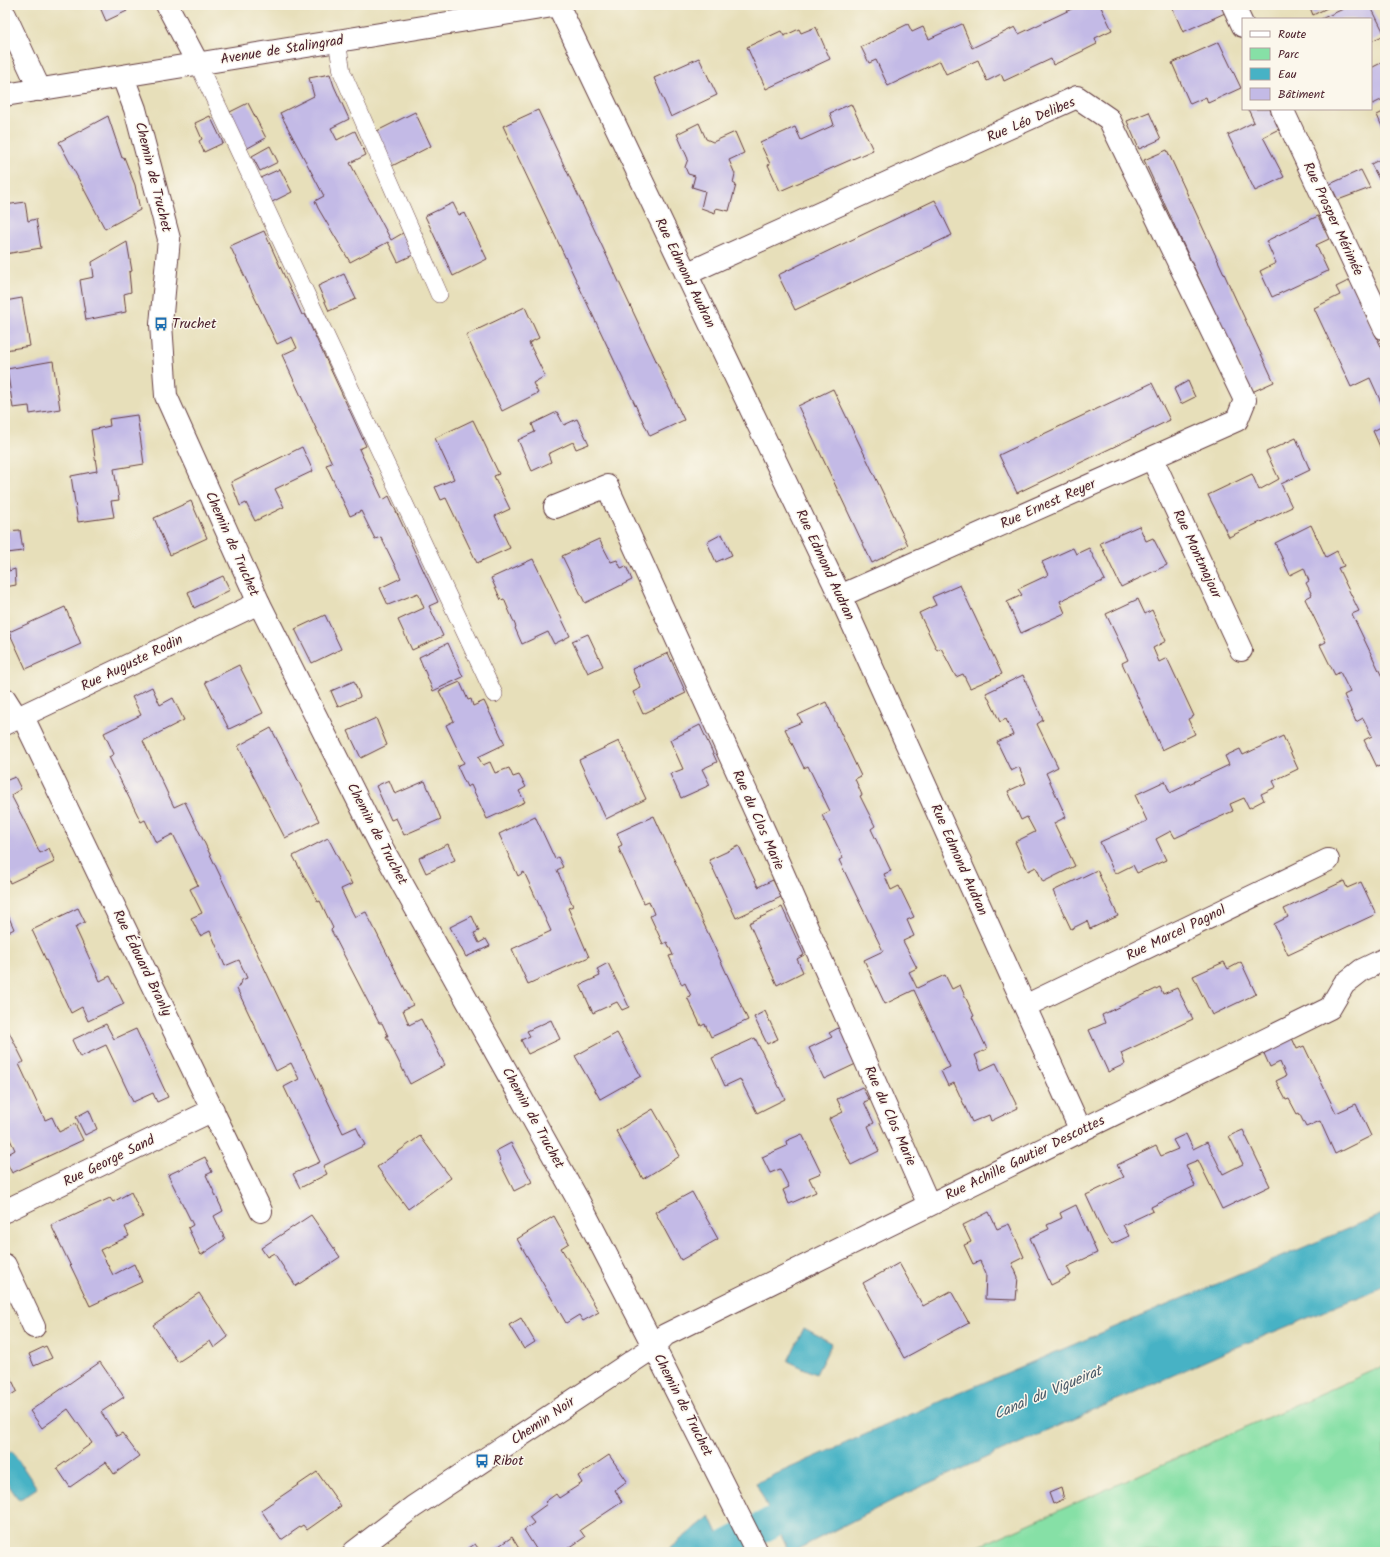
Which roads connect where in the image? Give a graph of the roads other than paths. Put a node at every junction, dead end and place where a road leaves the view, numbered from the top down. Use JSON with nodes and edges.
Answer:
{"nodes":[{"id":1,"x":167,"y":5,"type":"edge"},
{"id":2,"x":558,"y":5,"type":"edge"},
{"id":3,"x":1233,"y":5,"type":"edge"},
{"id":4,"x":5,"y":15,"type":"edge"},
{"id":5,"x":1242,"y":24,"type":"edge"},
{"id":6,"x":337,"y":41,"type":"junction"},
{"id":7,"x":198,"y":64,"type":"junction"},
{"id":8,"x":123,"y":76,"type":"junction"},
{"id":9,"x":40,"y":90,"type":"junction"},
{"id":10,"x":5,"y":95,"type":"edge"},
{"id":11,"x":1282,"y":110,"type":"edge"},
{"id":12,"x":686,"y":274,"type":"junction"},
{"id":13,"x":439,"y":294,"type":"dead end"},
{"id":14,"x":1385,"y":329,"type":"edge"},
{"id":15,"x":1245,"y":400,"type":"joint"},
{"id":16,"x":1152,"y":458,"type":"junction"},
{"id":17,"x":555,"y":506,"type":"dead end"},
{"id":18,"x":840,"y":596,"type":"junction"},
{"id":19,"x":258,"y":603,"type":"junction"},
{"id":20,"x":1241,"y":650,"type":"dead end"},
{"id":21,"x":494,"y":694,"type":"dead end"},
{"id":22,"x":5,"y":699,"type":"edge"},
{"id":23,"x":15,"y":719,"type":"edge"},
{"id":24,"x":1328,"y":860,"type":"dead end"},
{"id":25,"x":1385,"y":959,"type":"edge"},
{"id":26,"x":1025,"y":1006,"type":"junction"},
{"id":27,"x":213,"y":1110,"type":"junction"},
{"id":28,"x":1081,"y":1131,"type":"junction"},
{"id":29,"x":929,"y":1205,"type":"junction"},
{"id":30,"x":5,"y":1211,"type":"edge"},
{"id":31,"x":261,"y":1211,"type":"dead end"},
{"id":32,"x":5,"y":1266,"type":"edge"},
{"id":33,"x":34,"y":1327,"type":"dead end"},
{"id":34,"x":654,"y":1347,"type":"junction"},
{"id":35,"x":354,"y":1552,"type":"edge"},
{"id":36,"x":758,"y":1552,"type":"edge"}],
"edges":[{"from":1,"to":7,"type":"street"},
{"from":2,"to":6,"type":"street","name":"Avenue de Stalingrad"},
{"from":2,"to":12,"type":"street","name":"Rue Edmond Audran"},
{"from":3,"to":5,"type":"street"},
{"from":4,"to":9,"type":"street"},
{"from":6,"to":7,"type":"street","name":"Avenue de Stalingrad"},
{"from":6,"to":13,"type":"lane"},
{"from":7,"to":8,"type":"street","name":"Avenue de Stalingrad"},
{"from":7,"to":21,"type":"lane"},
{"from":8,"to":9,"type":"street","name":"Avenue de Stalingrad"},
{"from":8,"to":19,"type":"street","name":"Chemin de Truchet"},
{"from":9,"to":10,"type":"street","name":"Avenue de Stalingrad"},
{"from":11,"to":14,"type":"street","name":"Rue Prosper Mérimée"},
{"from":12,"to":15,"type":"street","name":"Rue Léo Delibes"},
{"from":12,"to":18,"type":"street","name":"Rue Edmond Audran"},
{"from":15,"to":16,"type":"street","name":"Rue Ernest Reyer"},
{"from":16,"to":18,"type":"street","name":"Rue Ernest Reyer"},
{"from":16,"to":20,"type":"street","name":"Rue Montmajour"},
{"from":17,"to":29,"type":"street","name":"Rue du Clos Marie"},
{"from":18,"to":26,"type":"street","name":"Rue Edmond Audran"},
{"from":19,"to":23,"type":"street","name":"Rue Auguste Rodin"},
{"from":19,"to":34,"type":"street","name":"Chemin de Truchet"},
{"from":22,"to":23,"type":"street","name":"Rue Édouard Branly"},
{"from":23,"to":27,"type":"street","name":"Rue Édouard Branly"},
{"from":24,"to":26,"type":"street","name":"Rue Marcel Pagnol"},
{"from":25,"to":28,"type":"street","name":"Rue Achille Gautier Descottes"},
{"from":26,"to":28,"type":"street","name":"Rue Edmond Audran"},
{"from":27,"to":30,"type":"street","name":"Rue George Sand"},
{"from":27,"to":31,"type":"street","name":"Rue Édouard Branly"},
{"from":28,"to":29,"type":"street","name":"Rue Achille Gautier Descottes"},
{"from":29,"to":34,"type":"street","name":"Rue Achille Gautier Descottes"},
{"from":32,"to":33,"type":"street"},
{"from":34,"to":35,"type":"street","name":"Chemin Noir"},
{"from":34,"to":36,"type":"street","name":"Chemin de Truchet"}]}
